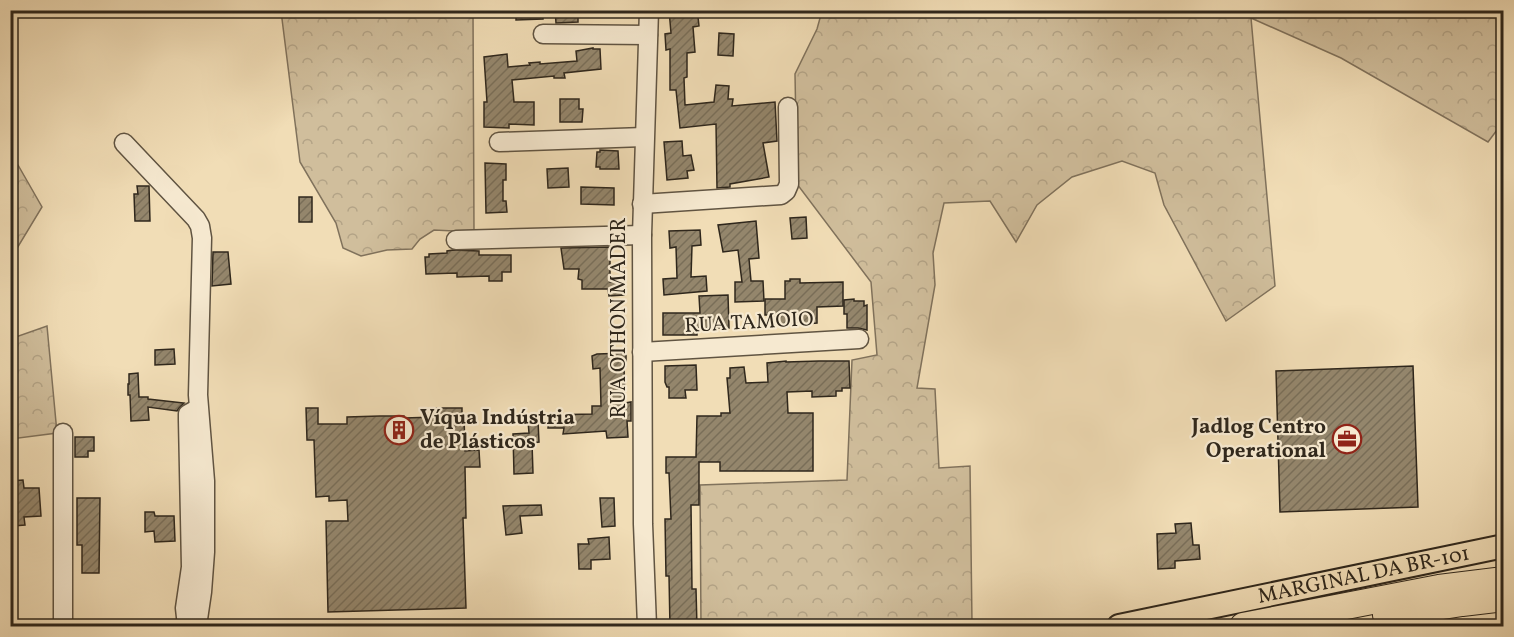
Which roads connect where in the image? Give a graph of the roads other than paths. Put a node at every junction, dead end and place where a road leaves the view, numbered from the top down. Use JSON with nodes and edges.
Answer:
{"nodes":[{"id":1,"x":649,"y":10,"type":"edge"},
{"id":2,"x":543,"y":34,"type":"dead end"},
{"id":3,"x":648,"y":35,"type":"junction"},
{"id":4,"x":788,"y":107,"type":"dead end"},
{"id":5,"x":644,"y":137,"type":"junction"},
{"id":6,"x":499,"y":142,"type":"dead end"},
{"id":7,"x":124,"y":143,"type":"dead end"},
{"id":8,"x":642,"y":204,"type":"junction"},
{"id":9,"x":642,"y":235,"type":"junction"},
{"id":10,"x":456,"y":240,"type":"dead end"},
{"id":11,"x":859,"y":339,"type":"dead end"},
{"id":12,"x":642,"y":352,"type":"junction"},
{"id":13,"x":200,"y":409,"type":"junction"},
{"id":14,"x":63,"y":433,"type":"dead end"},
{"id":15,"x":1503,"y":546,"type":"edge"},
{"id":16,"x":1503,"y":580,"type":"edge"},
{"id":17,"x":1503,"y":598,"type":"edge"},
{"id":18,"x":63,"y":627,"type":"edge"},
{"id":19,"x":187,"y":627,"type":"edge"},
{"id":20,"x":197,"y":627,"type":"edge"},
{"id":21,"x":646,"y":627,"type":"edge"},
{"id":22,"x":1119,"y":627,"type":"edge"},
{"id":23,"x":1244,"y":627,"type":"edge"},
{"id":24,"x":1329,"y":627,"type":"edge"}],
"edges":[{"from":1,"to":3,"type":"street","name":"RUA OTHON MADER"},
{"from":2,"to":3,"type":"street"},
{"from":3,"to":5,"type":"street","name":"RUA OTHON MADER"},
{"from":4,"to":8,"type":"street"},
{"from":5,"to":6,"type":"street"},
{"from":5,"to":8,"type":"street","name":"RUA OTHON MADER"},
{"from":7,"to":13,"type":"street"},
{"from":8,"to":9,"type":"street","name":"RUA OTHON MADER"},
{"from":9,"to":10,"type":"street"},
{"from":9,"to":12,"type":"street","name":"RUA OTHON MADER"},
{"from":11,"to":12,"type":"street","name":"RUA TAMOIO"},
{"from":12,"to":21,"type":"street","name":"RUA OTHON MADER"},
{"from":13,"to":19,"type":"street"},
{"from":13,"to":20,"type":"street"},
{"from":14,"to":18,"type":"street"},
{"from":15,"to":22,"type":"main road","name":"MARGINAL DA BR-101"},
{"from":16,"to":23,"type":"highway"},
{"from":17,"to":24,"type":"highway"}]}
